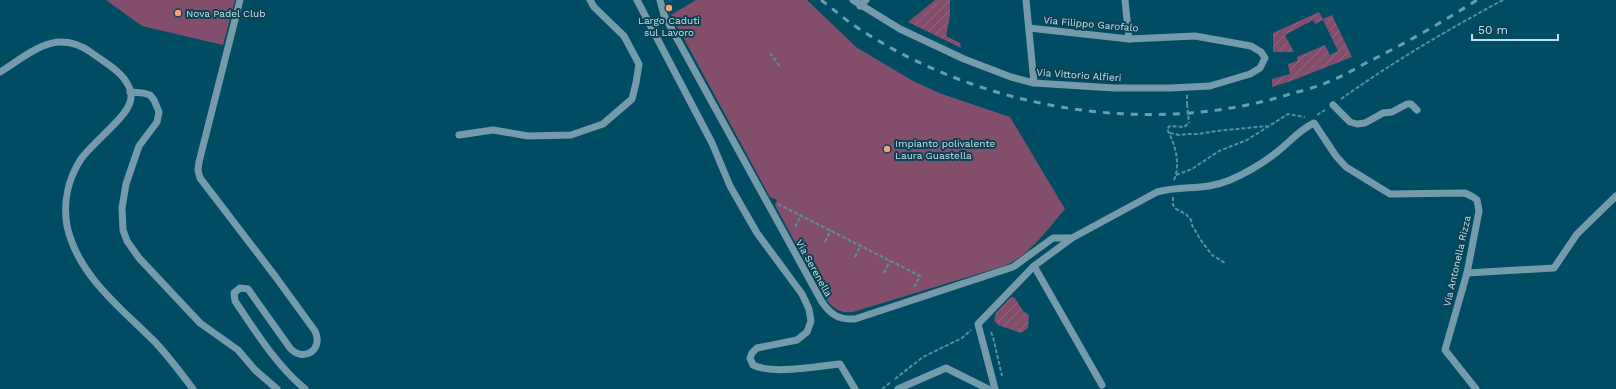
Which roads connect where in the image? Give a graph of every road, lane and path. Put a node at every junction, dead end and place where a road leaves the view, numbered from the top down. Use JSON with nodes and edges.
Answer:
{"nodes":[{"id":1,"x":240,"y":0,"type":"edge"},
{"id":2,"x":590,"y":0,"type":"edge"},
{"id":3,"x":637,"y":0,"type":"edge"},
{"id":4,"x":660,"y":0,"type":"edge"},
{"id":5,"x":853,"y":0,"type":"edge"},
{"id":6,"x":866,"y":0,"type":"edge"},
{"id":7,"x":1026,"y":0,"type":"edge"},
{"id":8,"x":1125,"y":0,"type":"edge"},
{"id":9,"x":1503,"y":0,"type":"edge"},
{"id":10,"x":860,"y":6,"type":"junction"},
{"id":11,"x":1029,"y":28,"type":"junction"},
{"id":12,"x":1129,"y":39,"type":"junction"},
{"id":13,"x":770,"y":53,"type":"dead end"},
{"id":14,"x":1265,"y":58,"type":"joint"},
{"id":15,"x":780,"y":67,"type":"dead end"},
{"id":16,"x":0,"y":72,"type":"edge"},
{"id":17,"x":1034,"y":83,"type":"junction"},
{"id":18,"x":130,"y":92,"type":"junction"},
{"id":19,"x":1188,"y":104,"type":"dead end"},
{"id":20,"x":1333,"y":105,"type":"junction"},
{"id":21,"x":1418,"y":110,"type":"dead end"},
{"id":22,"x":1314,"y":123,"type":"junction"},
{"id":23,"x":1268,"y":126,"type":"junction"},
{"id":24,"x":1170,"y":133,"type":"junction"},
{"id":25,"x":459,"y":135,"type":"dead end"},
{"id":26,"x":1176,"y":176,"type":"junction"},
{"id":27,"x":1170,"y":188,"type":"junction"},
{"id":28,"x":1616,"y":196,"type":"edge"},
{"id":29,"x":774,"y":201,"type":"dead end"},
{"id":30,"x":802,"y":215,"type":"junction"},
{"id":31,"x":796,"y":226,"type":"dead end"},
{"id":32,"x":831,"y":230,"type":"junction"},
{"id":33,"x":1072,"y":238,"type":"junction"},
{"id":34,"x":825,"y":242,"type":"dead end"},
{"id":35,"x":861,"y":245,"type":"junction"},
{"id":36,"x":854,"y":257,"type":"dead end"},
{"id":37,"x":890,"y":261,"type":"junction"},
{"id":38,"x":1225,"y":263,"type":"dead end"},
{"id":39,"x":1034,"y":266,"type":"junction"},
{"id":40,"x":884,"y":273,"type":"dead end"},
{"id":41,"x":1467,"y":273,"type":"junction"},
{"id":42,"x":914,"y":287,"type":"dead end"},
{"id":43,"x":978,"y":324,"type":"junction"},
{"id":44,"x":1102,"y":385,"type":"dead end"},
{"id":45,"x":193,"y":389,"type":"edge"},
{"id":46,"x":277,"y":389,"type":"edge"},
{"id":47,"x":305,"y":389,"type":"edge"},
{"id":48,"x":855,"y":389,"type":"edge"},
{"id":49,"x":882,"y":389,"type":"edge"},
{"id":50,"x":898,"y":389,"type":"edge"},
{"id":51,"x":988,"y":389,"type":"edge"},
{"id":52,"x":995,"y":389,"type":"edge"},
{"id":53,"x":1476,"y":389,"type":"edge"}],
"edges":[{"from":1,"to":47,"type":"street"},
{"from":2,"to":25,"type":"street"},
{"from":3,"to":48,"type":"street"},
{"from":4,"to":33,"type":"street","name":"Via Serenella"},
{"from":5,"to":10,"type":"street","name":"Via Vittorio Alfieri"},
{"from":6,"to":10,"type":"street"},
{"from":7,"to":11,"type":"street"},
{"from":8,"to":12,"type":"street"},
{"from":9,"to":20,"type":"path"},
{"from":10,"to":17,"type":"street","name":"Via Vittorio Alfieri"},
{"from":11,"to":12,"type":"street","name":"Via Filippo Garofalo"},
{"from":11,"to":17,"type":"street"},
{"from":12,"to":14,"type":"street","name":"Via Filippo Garofalo"},
{"from":13,"to":15,"type":"path"},
{"from":14,"to":17,"type":"street","name":"Via Vittorio Alfieri"},
{"from":16,"to":18,"type":"street"},
{"from":18,"to":45,"type":"street"},
{"from":18,"to":46,"type":"street"},
{"from":19,"to":24,"type":"path","bridge":true},
{"from":20,"to":21,"type":"street"},
{"from":20,"to":22,"type":"path"},
{"from":22,"to":23,"type":"path"},
{"from":22,"to":27,"type":"street"},
{"from":22,"to":41,"type":"street","name":"Via Antonella Rizza"},
{"from":23,"to":24,"type":"path"},
{"from":23,"to":26,"type":"path"},
{"from":24,"to":26,"type":"path"},
{"from":26,"to":27,"type":"path"},
{"from":27,"to":33,"type":"street"},
{"from":27,"to":38,"type":"path"},
{"from":28,"to":41,"type":"street"},
{"from":29,"to":30,"type":"path"},
{"from":30,"to":31,"type":"path"},
{"from":30,"to":32,"type":"path"},
{"from":32,"to":34,"type":"path"},
{"from":32,"to":35,"type":"path"},
{"from":33,"to":39,"type":"street"},
{"from":35,"to":36,"type":"path"},
{"from":35,"to":37,"type":"path"},
{"from":37,"to":40,"type":"path"},
{"from":37,"to":42,"type":"path"},
{"from":39,"to":43,"type":"street"},
{"from":39,"to":44,"type":"street"},
{"from":41,"to":53,"type":"street","name":"Via Antonella Rizza"},
{"from":43,"to":49,"type":"path"},
{"from":43,"to":52,"type":"street"},
{"from":50,"to":51,"type":"street"}]}
